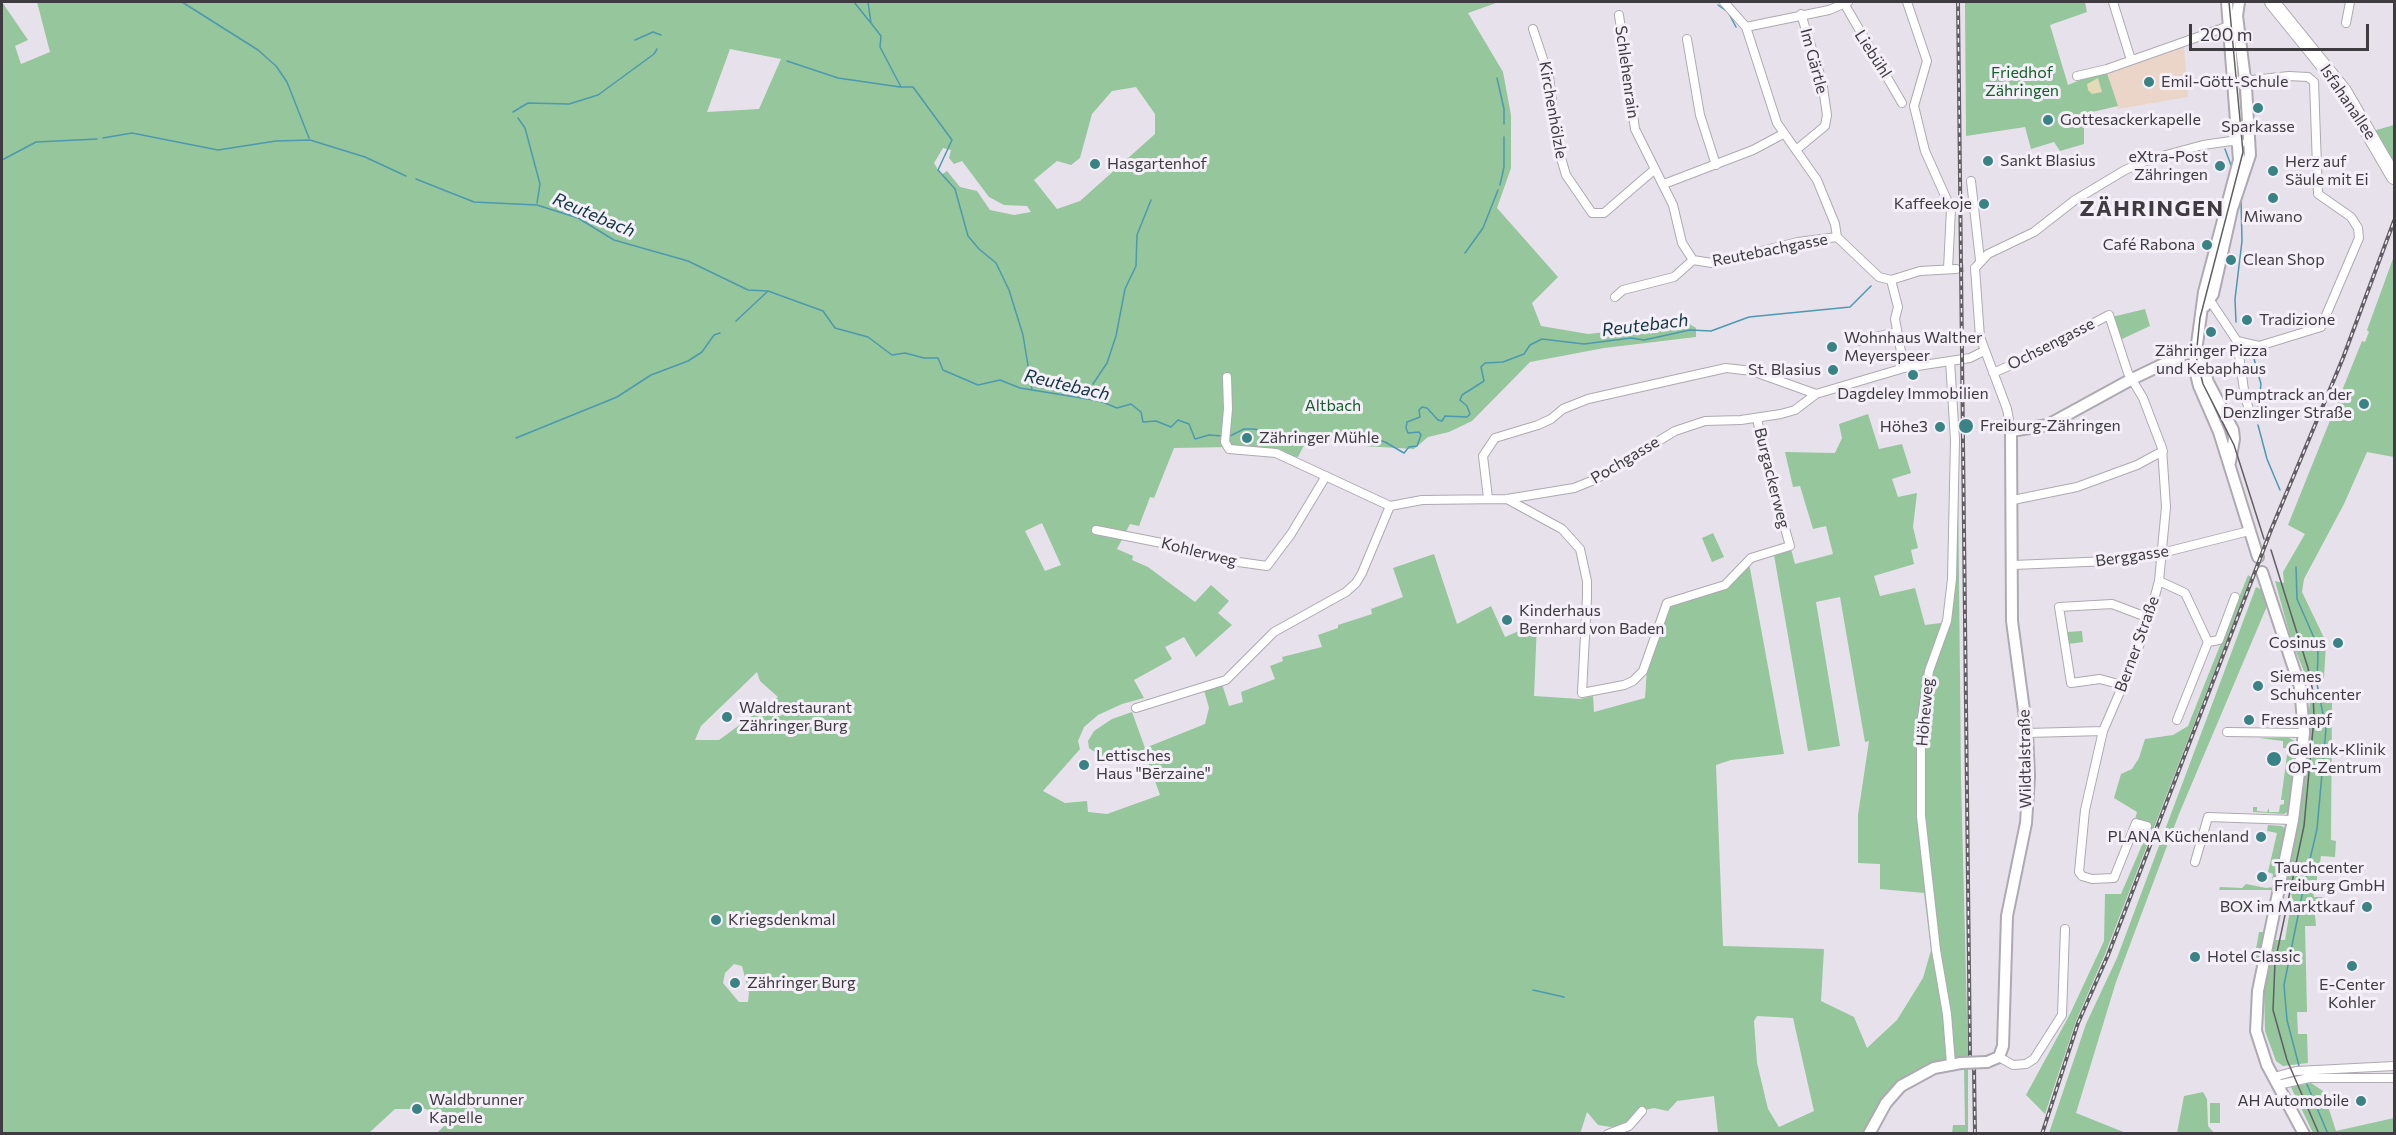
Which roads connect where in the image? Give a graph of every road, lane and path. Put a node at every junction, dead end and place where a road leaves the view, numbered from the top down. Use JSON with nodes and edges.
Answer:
{"nodes":[{"id":1,"x":1724,"y":2,"type":"edge"},
{"id":2,"x":1907,"y":2,"type":"edge"},
{"id":3,"x":2113,"y":2,"type":"edge"},
{"id":4,"x":2226,"y":2,"type":"edge"},
{"id":5,"x":2239,"y":2,"type":"edge"},
{"id":6,"x":2272,"y":2,"type":"edge"},
{"id":7,"x":2349,"y":2,"type":"edge"},
{"id":8,"x":1847,"y":3,"type":"edge"},
{"id":9,"x":1801,"y":14,"type":"junction"},
{"id":10,"x":1619,"y":15,"type":"dead end"},
{"id":11,"x":2346,"y":23,"type":"dead end"},
{"id":12,"x":2229,"y":26,"type":"junction"},
{"id":13,"x":1746,"y":27,"type":"junction"},
{"id":14,"x":1533,"y":29,"type":"dead end"},
{"id":15,"x":1687,"y":39,"type":"dead end"},
{"id":16,"x":2131,"y":60,"type":"junction"},
{"id":17,"x":2077,"y":76,"type":"dead end"},
{"id":18,"x":2239,"y":81,"type":"junction"},
{"id":19,"x":1902,"y":103,"type":"dead end"},
{"id":20,"x":1784,"y":134,"type":"junction"},
{"id":21,"x":2238,"y":142,"type":"junction"},
{"id":22,"x":2250,"y":144,"type":"junction"},
{"id":23,"x":1796,"y":150,"type":"junction"},
{"id":24,"x":1716,"y":165,"type":"junction"},
{"id":25,"x":1654,"y":169,"type":"junction"},
{"id":26,"x":2394,"y":177,"type":"edge"},
{"id":27,"x":1971,"y":181,"type":"dead end"},
{"id":28,"x":1664,"y":184,"type":"junction"},
{"id":29,"x":1837,"y":237,"type":"junction"},
{"id":30,"x":1693,"y":260,"type":"junction"},
{"id":31,"x":1980,"y":260,"type":"junction"},
{"id":32,"x":1892,"y":280,"type":"junction"},
{"id":33,"x":1615,"y":297,"type":"dead end"},
{"id":34,"x":2206,"y":300,"type":"junction"},
{"id":35,"x":2109,"y":315,"type":"joint"},
{"id":36,"x":1897,"y":332,"type":"junction"},
{"id":37,"x":1857,"y":341,"type":"dead end"},
{"id":38,"x":2237,"y":341,"type":"junction"},
{"id":39,"x":2197,"y":348,"type":"junction"},
{"id":40,"x":1984,"y":351,"type":"junction"},
{"id":41,"x":1950,"y":361,"type":"junction"},
{"id":42,"x":1904,"y":368,"type":"junction"},
{"id":43,"x":1993,"y":372,"type":"junction"},
{"id":44,"x":1227,"y":377,"type":"dead end"},
{"id":45,"x":2132,"y":379,"type":"junction"},
{"id":46,"x":1816,"y":394,"type":"junction"},
{"id":47,"x":2255,"y":413,"type":"dead end"},
{"id":48,"x":1757,"y":418,"type":"junction"},
{"id":49,"x":2011,"y":431,"type":"junction"},
{"id":50,"x":2219,"y":432,"type":"junction"},
{"id":51,"x":2234,"y":434,"type":"junction"},
{"id":52,"x":2163,"y":451,"type":"junction"},
{"id":53,"x":2230,"y":464,"type":"junction"},
{"id":54,"x":1326,"y":476,"type":"junction"},
{"id":55,"x":1488,"y":498,"type":"junction"},
{"id":56,"x":1507,"y":499,"type":"junction"},
{"id":57,"x":2013,"y":500,"type":"junction"},
{"id":58,"x":1390,"y":506,"type":"junction"},
{"id":59,"x":1096,"y":530,"type":"dead end"},
{"id":60,"x":2249,"y":531,"type":"junction"},
{"id":61,"x":2162,"y":554,"type":"junction"},
{"id":62,"x":2258,"y":557,"type":"dead end"},
{"id":63,"x":2013,"y":565,"type":"junction"},
{"id":64,"x":2262,"y":572,"type":"dead end"},
{"id":65,"x":2158,"y":581,"type":"junction"},
{"id":66,"x":2235,"y":597,"type":"dead end"},
{"id":67,"x":2150,"y":618,"type":"junction"},
{"id":68,"x":2208,"y":642,"type":"junction"},
{"id":69,"x":2122,"y":685,"type":"junction"},
{"id":70,"x":1136,"y":708,"type":"dead end"},
{"id":71,"x":2177,"y":720,"type":"dead end"},
{"id":72,"x":2103,"y":731,"type":"junction"},
{"id":73,"x":2228,"y":732,"type":"dead end"},
{"id":74,"x":2027,"y":733,"type":"junction"},
{"id":75,"x":2304,"y":733,"type":"junction"},
{"id":76,"x":2293,"y":820,"type":"junction"},
{"id":77,"x":2147,"y":826,"type":"dead end"},
{"id":78,"x":2195,"y":862,"type":"dead end"},
{"id":79,"x":2065,"y":929,"type":"dead end"},
{"id":80,"x":1999,"y":1057,"type":"junction"},
{"id":81,"x":1956,"y":1063,"type":"junction"},
{"id":82,"x":2394,"y":1067,"type":"edge"},
{"id":83,"x":2308,"y":1074,"type":"junction"},
{"id":84,"x":2394,"y":1079,"type":"edge"},
{"id":85,"x":2276,"y":1081,"type":"junction"},
{"id":86,"x":1642,"y":1111,"type":"dead end"},
{"id":87,"x":1610,"y":1133,"type":"edge"},
{"id":88,"x":1869,"y":1134,"type":"edge"},
{"id":89,"x":2304,"y":1134,"type":"edge"}],
"edges":[{"from":1,"to":13,"type":"street"},
{"from":2,"to":32,"type":"street"},
{"from":3,"to":16,"type":"street"},
{"from":4,"to":12,"type":"street"},
{"from":5,"to":18,"type":"street"},
{"from":6,"to":26,"type":"highway","name":"Isfahanallee"},
{"from":7,"to":11,"type":"street"},
{"from":8,"to":9,"type":"street","name":"Liebühl"},
{"from":8,"to":19,"type":"street","name":"Liebühl"},
{"from":9,"to":13,"type":"street","name":"Im Gärtle"},
{"from":9,"to":23,"type":"street","name":"Im Gärtle"},
{"from":10,"to":25,"type":"street","name":"Schlehenrain"},
{"from":12,"to":16,"type":"street"},
{"from":12,"to":18,"type":"street"},
{"from":13,"to":20,"type":"street"},
{"from":14,"to":25,"type":"street","name":"Kirchenhölzle"},
{"from":15,"to":24,"type":"street"},
{"from":16,"to":17,"type":"street"},
{"from":18,"to":21,"type":"street"},
{"from":18,"to":22,"type":"street"},
{"from":18,"to":38,"type":"street"},
{"from":20,"to":23,"type":"street"},
{"from":20,"to":24,"type":"street"},
{"from":21,"to":22,"type":"street"},
{"from":21,"to":31,"type":"street"},
{"from":21,"to":34,"type":"street"},
{"from":22,"to":34,"type":"street"},
{"from":23,"to":29,"type":"street"},
{"from":24,"to":28,"type":"street"},
{"from":25,"to":28,"type":"street","name":"Schlehenrain"},
{"from":27,"to":31,"type":"street"},
{"from":28,"to":30,"type":"street","name":"Schlehenrain"},
{"from":29,"to":30,"type":"street","name":"Reutebachgasse"},
{"from":29,"to":32,"type":"street","name":"Reutebachgasse"},
{"from":30,"to":33,"type":"street","name":"Reutebachgasse"},
{"from":31,"to":40,"type":"street","name":"Wildtalstraße"},
{"from":32,"to":36,"type":"street"},
{"from":34,"to":38,"type":"street"},
{"from":34,"to":39,"type":"street"},
{"from":35,"to":43,"type":"street","name":"Ochsengasse"},
{"from":35,"to":45,"type":"street","name":"Berner Straße"},
{"from":36,"to":37,"type":"street"},
{"from":36,"to":42,"type":"street"},
{"from":38,"to":47,"type":"street"},
{"from":39,"to":45,"type":"street"},
{"from":39,"to":50,"type":"street"},
{"from":39,"to":51,"type":"street"},
{"from":40,"to":41,"type":"street","name":"Pochgasse"},
{"from":40,"to":43,"type":"street","name":"Wildtalstraße"},
{"from":41,"to":42,"type":"street","name":"Pochgasse"},
{"from":41,"to":81,"type":"street","name":"Höheweg"},
{"from":42,"to":46,"type":"street","name":"Pochgasse"},
{"from":43,"to":49,"type":"street","name":"Wildtalstraße"},
{"from":44,"to":54,"type":"street"},
{"from":45,"to":49,"type":"street"},
{"from":45,"to":52,"type":"street","name":"Berner Straße"},
{"from":46,"to":48,"type":"street","name":"Pochgasse"},
{"from":46,"to":55,"type":"street"},
{"from":48,"to":56,"type":"street","name":"Pochgasse"},
{"from":48,"to":56,"type":"street","name":"Burgackerweg"},
{"from":49,"to":57,"type":"street","name":"Wildtalstraße"},
{"from":50,"to":51,"type":"street"},
{"from":50,"to":53,"type":"street"},
{"from":51,"to":53,"type":"street"},
{"from":52,"to":57,"type":"street"},
{"from":52,"to":61,"type":"street","name":"Berner Straße"},
{"from":53,"to":60,"type":"street"},
{"from":54,"to":58,"type":"street"},
{"from":54,"to":59,"type":"street","name":"Kohlerweg"},
{"from":55,"to":56,"type":"street","name":"Pochgasse"},
{"from":55,"to":58,"type":"street","name":"Pochgasse"},
{"from":57,"to":63,"type":"street","name":"Wildtalstraße"},
{"from":58,"to":70,"type":"street"},
{"from":60,"to":61,"type":"street","name":"Berggasse"},
{"from":60,"to":62,"type":"street"},
{"from":61,"to":63,"type":"street","name":"Berggasse"},
{"from":61,"to":65,"type":"street","name":"Berner Straße"},
{"from":63,"to":74,"type":"street","name":"Wildtalstraße"},
{"from":64,"to":75,"type":"street"},
{"from":65,"to":67,"type":"street","name":"Berner Straße"},
{"from":65,"to":68,"type":"street"},
{"from":66,"to":68,"type":"street"},
{"from":67,"to":69,"type":"street","name":"Berner Straße"},
{"from":67,"to":69,"type":"street"},
{"from":68,"to":71,"type":"street"},
{"from":69,"to":72,"type":"street","name":"Berner Straße"},
{"from":72,"to":74,"type":"street"},
{"from":72,"to":77,"type":"street","name":"Berner Straße"},
{"from":73,"to":75,"type":"street"},
{"from":74,"to":80,"type":"street","name":"Wildtalstraße"},
{"from":75,"to":76,"type":"street"},
{"from":76,"to":78,"type":"street"},
{"from":76,"to":85,"type":"street"},
{"from":79,"to":80,"type":"street"},
{"from":80,"to":81,"type":"street","bridge":true},
{"from":81,"to":88,"type":"street"},
{"from":82,"to":83,"type":"street"},
{"from":82,"to":84,"type":"street"},
{"from":83,"to":84,"type":"street"},
{"from":83,"to":85,"type":"street"},
{"from":85,"to":89,"type":"street"},
{"from":86,"to":87,"type":"street"}]}
